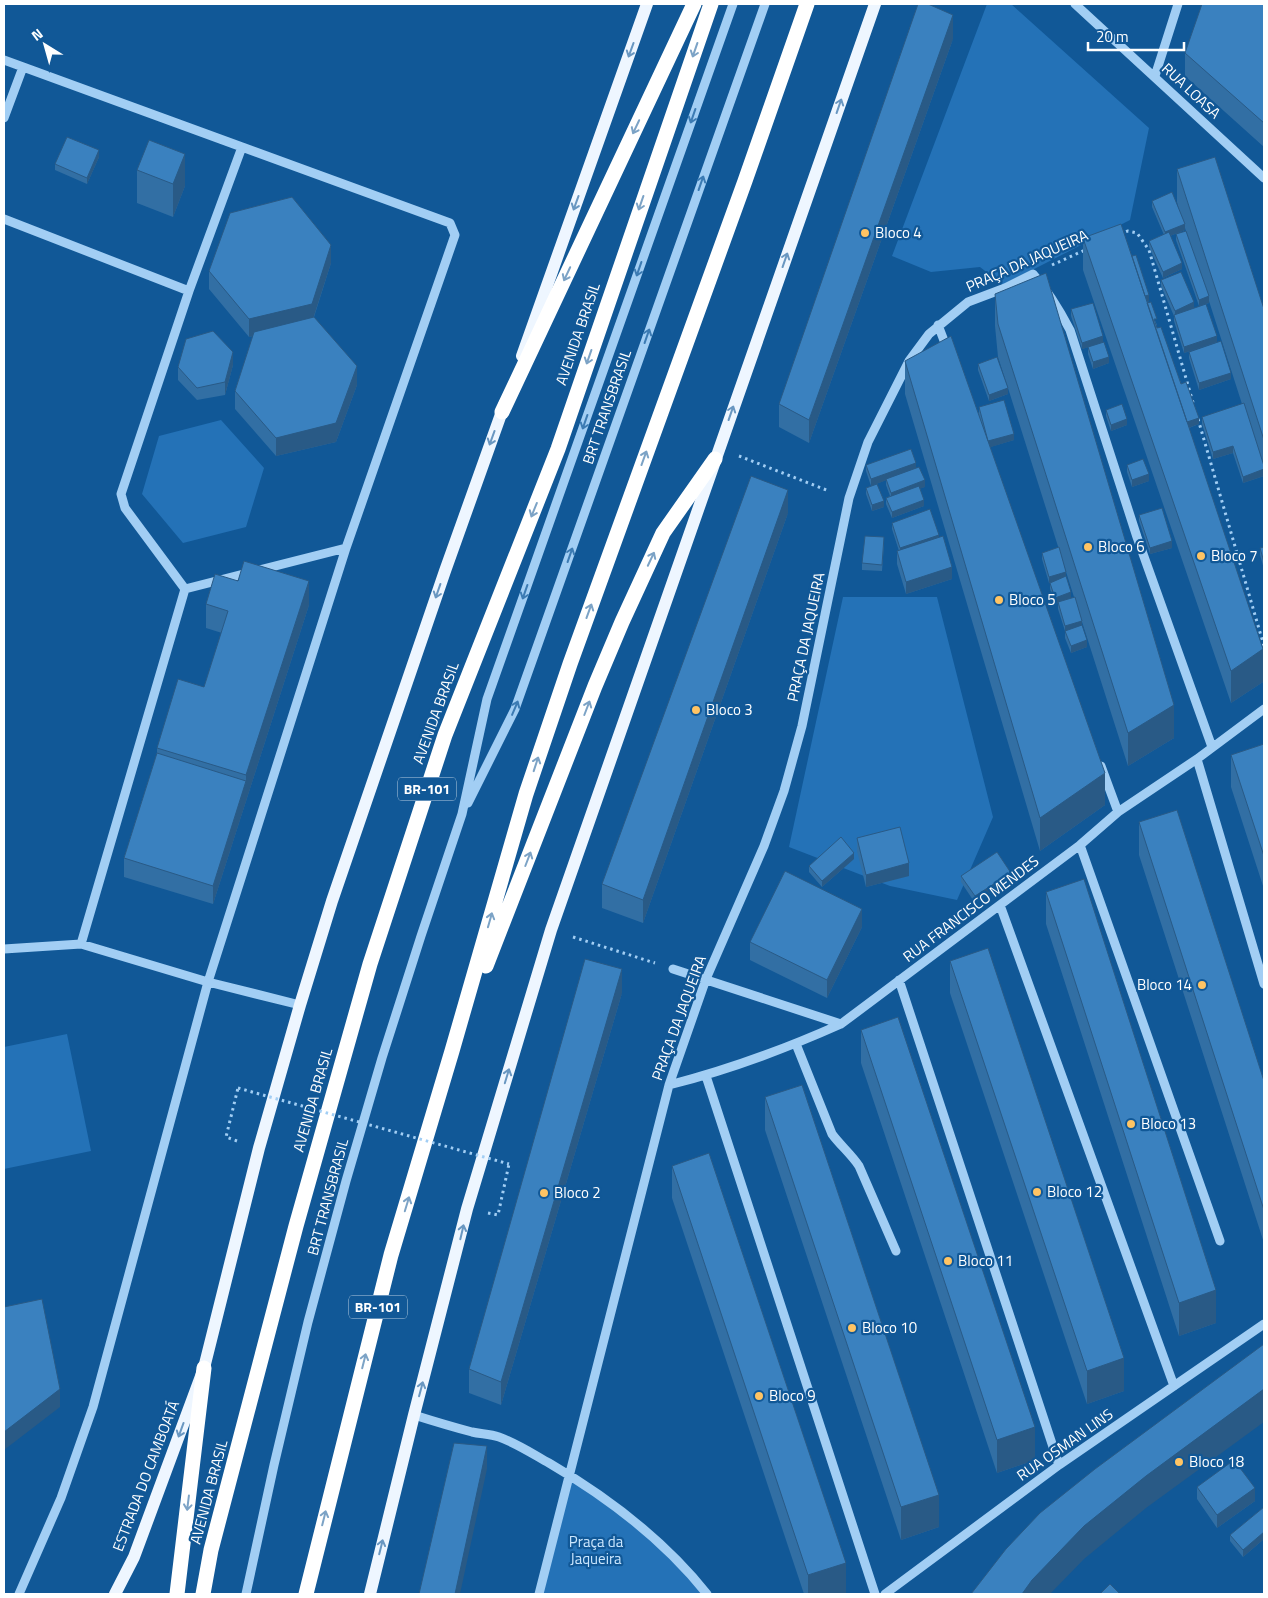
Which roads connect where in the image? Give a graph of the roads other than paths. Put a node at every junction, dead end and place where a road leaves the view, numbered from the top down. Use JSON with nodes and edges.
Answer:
{"nodes":[{"id":1,"x":647,"y":4,"type":"edge"},
{"id":2,"x":694,"y":4,"type":"edge"},
{"id":3,"x":711,"y":4,"type":"edge"},
{"id":4,"x":733,"y":4,"type":"edge"},
{"id":5,"x":765,"y":4,"type":"edge"},
{"id":6,"x":807,"y":4,"type":"edge"},
{"id":7,"x":874,"y":4,"type":"edge"},
{"id":8,"x":1075,"y":4,"type":"edge"},
{"id":9,"x":1178,"y":4,"type":"edge"},
{"id":10,"x":4,"y":60,"type":"edge"},
{"id":11,"x":23,"y":67,"type":"junction"},
{"id":12,"x":1155,"y":76,"type":"junction"},
{"id":13,"x":4,"y":118,"type":"edge"},
{"id":14,"x":242,"y":147,"type":"junction"},
{"id":15,"x":1264,"y":178,"type":"edge"},
{"id":16,"x":4,"y":219,"type":"edge"},
{"id":17,"x":189,"y":291,"type":"junction"},
{"id":18,"x":938,"y":325,"type":"junction"},
{"id":19,"x":952,"y":363,"type":"edge"},
{"id":20,"x":502,"y":412,"type":"junction"},
{"id":21,"x":717,"y":454,"type":"junction"},
{"id":22,"x":346,"y":548,"type":"junction"},
{"id":23,"x":186,"y":589,"type":"junction"},
{"id":24,"x":1264,"y":709,"type":"edge"},
{"id":25,"x":1212,"y":747,"type":"junction"},
{"id":26,"x":1097,"y":756,"type":"edge"},
{"id":27,"x":1196,"y":759,"type":"junction"},
{"id":28,"x":1118,"y":812,"type":"junction"},
{"id":29,"x":462,"y":814,"type":"junction"},
{"id":30,"x":1080,"y":846,"type":"junction"},
{"id":31,"x":1000,"y":905,"type":"junction"},
{"id":32,"x":81,"y":944,"type":"junction"},
{"id":33,"x":4,"y":949,"type":"edge"},
{"id":34,"x":672,"y":969,"type":"road end"},
{"id":35,"x":706,"y":979,"type":"junction"},
{"id":36,"x":900,"y":980,"type":"junction"},
{"id":37,"x":208,"y":982,"type":"junction"},
{"id":38,"x":1264,"y":984,"type":"edge"},
{"id":39,"x":300,"y":1006,"type":"junction"},
{"id":40,"x":841,"y":1024,"type":"junction"},
{"id":41,"x":796,"y":1044,"type":"junction"},
{"id":42,"x":452,"y":1051,"type":"junction"},
{"id":43,"x":706,"y":1076,"type":"junction"},
{"id":44,"x":669,"y":1085,"type":"junction"},
{"id":45,"x":1220,"y":1241,"type":"dead end"},
{"id":46,"x":896,"y":1251,"type":"dead end"},
{"id":47,"x":1264,"y":1324,"type":"edge"},
{"id":48,"x":204,"y":1368,"type":"junction"},
{"id":49,"x":1174,"y":1386,"type":"junction"},
{"id":50,"x":414,"y":1415,"type":"junction"},
{"id":51,"x":1059,"y":1465,"type":"junction"},
{"id":52,"x":570,"y":1476,"type":"junction"},
{"id":53,"x":312,"y":1565,"type":"junction"},
{"id":54,"x":19,"y":1594,"type":"edge"},
{"id":55,"x":115,"y":1594,"type":"edge"},
{"id":56,"x":177,"y":1594,"type":"edge"},
{"id":57,"x":203,"y":1594,"type":"edge"},
{"id":58,"x":246,"y":1594,"type":"edge"},
{"id":59,"x":306,"y":1594,"type":"edge"},
{"id":60,"x":311,"y":1594,"type":"edge"},
{"id":61,"x":370,"y":1594,"type":"edge"},
{"id":62,"x":539,"y":1594,"type":"edge"},
{"id":63,"x":708,"y":1594,"type":"edge"},
{"id":64,"x":875,"y":1594,"type":"edge"},
{"id":65,"x":885,"y":1594,"type":"edge"}],
"edges":[{"from":1,"to":20,"type":"main road","one_way":true},
{"from":2,"to":20,"type":"highway","one_way":true},
{"from":3,"to":57,"type":"highway","name":"AVENIDA BRASIL","number":"BR-101","one_way":true},
{"from":4,"to":29,"type":"street","name":"BRT TRANSBRASIL","one_way":true},
{"from":29,"to":5,"type":"street","name":"BRT TRANSBRASIL","one_way":true},
{"from":42,"to":6,"type":"highway","number":"BR-101","one_way":true},
{"from":21,"to":7,"type":"main road","one_way":true},
{"from":8,"to":12,"type":"street","name":"RUA LOASA"},
{"from":9,"to":12,"type":"street"},
{"from":10,"to":11,"type":"street"},
{"from":11,"to":13,"type":"street"},
{"from":11,"to":14,"type":"street"},
{"from":12,"to":15,"type":"street","name":"RUA LOASA"},
{"from":14,"to":17,"type":"street"},
{"from":14,"to":22,"type":"street"},
{"from":16,"to":17,"type":"street"},
{"from":17,"to":23,"type":"street"},
{"from":18,"to":19,"type":"street"},
{"from":18,"to":25,"type":"street","name":"PRAÇA DA JAQUEIRA"},
{"from":18,"to":35,"type":"street","name":"PRAÇA DA JAQUEIRA"},
{"from":20,"to":39,"type":"main road","one_way":true},
{"from":42,"to":21,"type":"highway","one_way":true},
{"from":50,"to":21,"type":"main road","one_way":true},
{"from":22,"to":23,"type":"street"},
{"from":22,"to":37,"type":"street"},
{"from":23,"to":32,"type":"street"},
{"from":24,"to":25,"type":"street","name":"RUA FRANCISCO MENDES"},
{"from":25,"to":27,"type":"street","name":"RUA FRANCISCO MENDES"},
{"from":26,"to":28,"type":"street"},
{"from":27,"to":28,"type":"street","name":"RUA FRANCISCO MENDES"},
{"from":27,"to":38,"type":"street"},
{"from":28,"to":30,"type":"street","name":"RUA FRANCISCO MENDES"},
{"from":29,"to":58,"type":"street","name":"BRT TRANSBRASIL"},
{"from":30,"to":31,"type":"street","name":"RUA FRANCISCO MENDES"},
{"from":30,"to":45,"type":"street"},
{"from":31,"to":36,"type":"street","name":"RUA FRANCISCO MENDES"},
{"from":31,"to":49,"type":"street"},
{"from":32,"to":33,"type":"street"},
{"from":32,"to":37,"type":"street"},
{"from":34,"to":35,"type":"street"},
{"from":35,"to":40,"type":"street"},
{"from":35,"to":44,"type":"street","name":"PRAÇA DA JAQUEIRA"},
{"from":36,"to":40,"type":"street","name":"RUA FRANCISCO MENDES"},
{"from":36,"to":51,"type":"street"},
{"from":37,"to":39,"type":"street"},
{"from":37,"to":54,"type":"street"},
{"from":39,"to":48,"type":"main road"},
{"from":40,"to":41,"type":"street","name":"RUA FRANCISCO MENDES"},
{"from":41,"to":43,"type":"street","name":"RUA FRANCISCO MENDES"},
{"from":41,"to":46,"type":"street"},
{"from":53,"to":42,"type":"highway","number":"BR-101","one_way":true},
{"from":43,"to":44,"type":"street","name":"RUA FRANCISCO MENDES"},
{"from":43,"to":64,"type":"street"},
{"from":44,"to":52,"type":"street","name":"PRAÇA DA JAQUEIRA"},
{"from":47,"to":49,"type":"street","name":"RUA OSMAN LINS"},
{"from":48,"to":55,"type":"main road","name":"ESTRADA DO CAMBOATÁ","one_way":true},
{"from":48,"to":56,"type":"highway","one_way":true},
{"from":49,"to":51,"type":"street","name":"RUA OSMAN LINS"},
{"from":50,"to":52,"type":"street"},
{"from":61,"to":50,"type":"main road","one_way":true},
{"from":51,"to":65,"type":"street","name":"RUA OSMAN LINS"},
{"from":52,"to":62,"type":"street","name":"PRAÇA DA JAQUEIRA"},
{"from":52,"to":63,"type":"street"},
{"from":53,"to":59,"type":"highway","number":"BR-101"},
{"from":53,"to":60,"type":"highway"}]}
